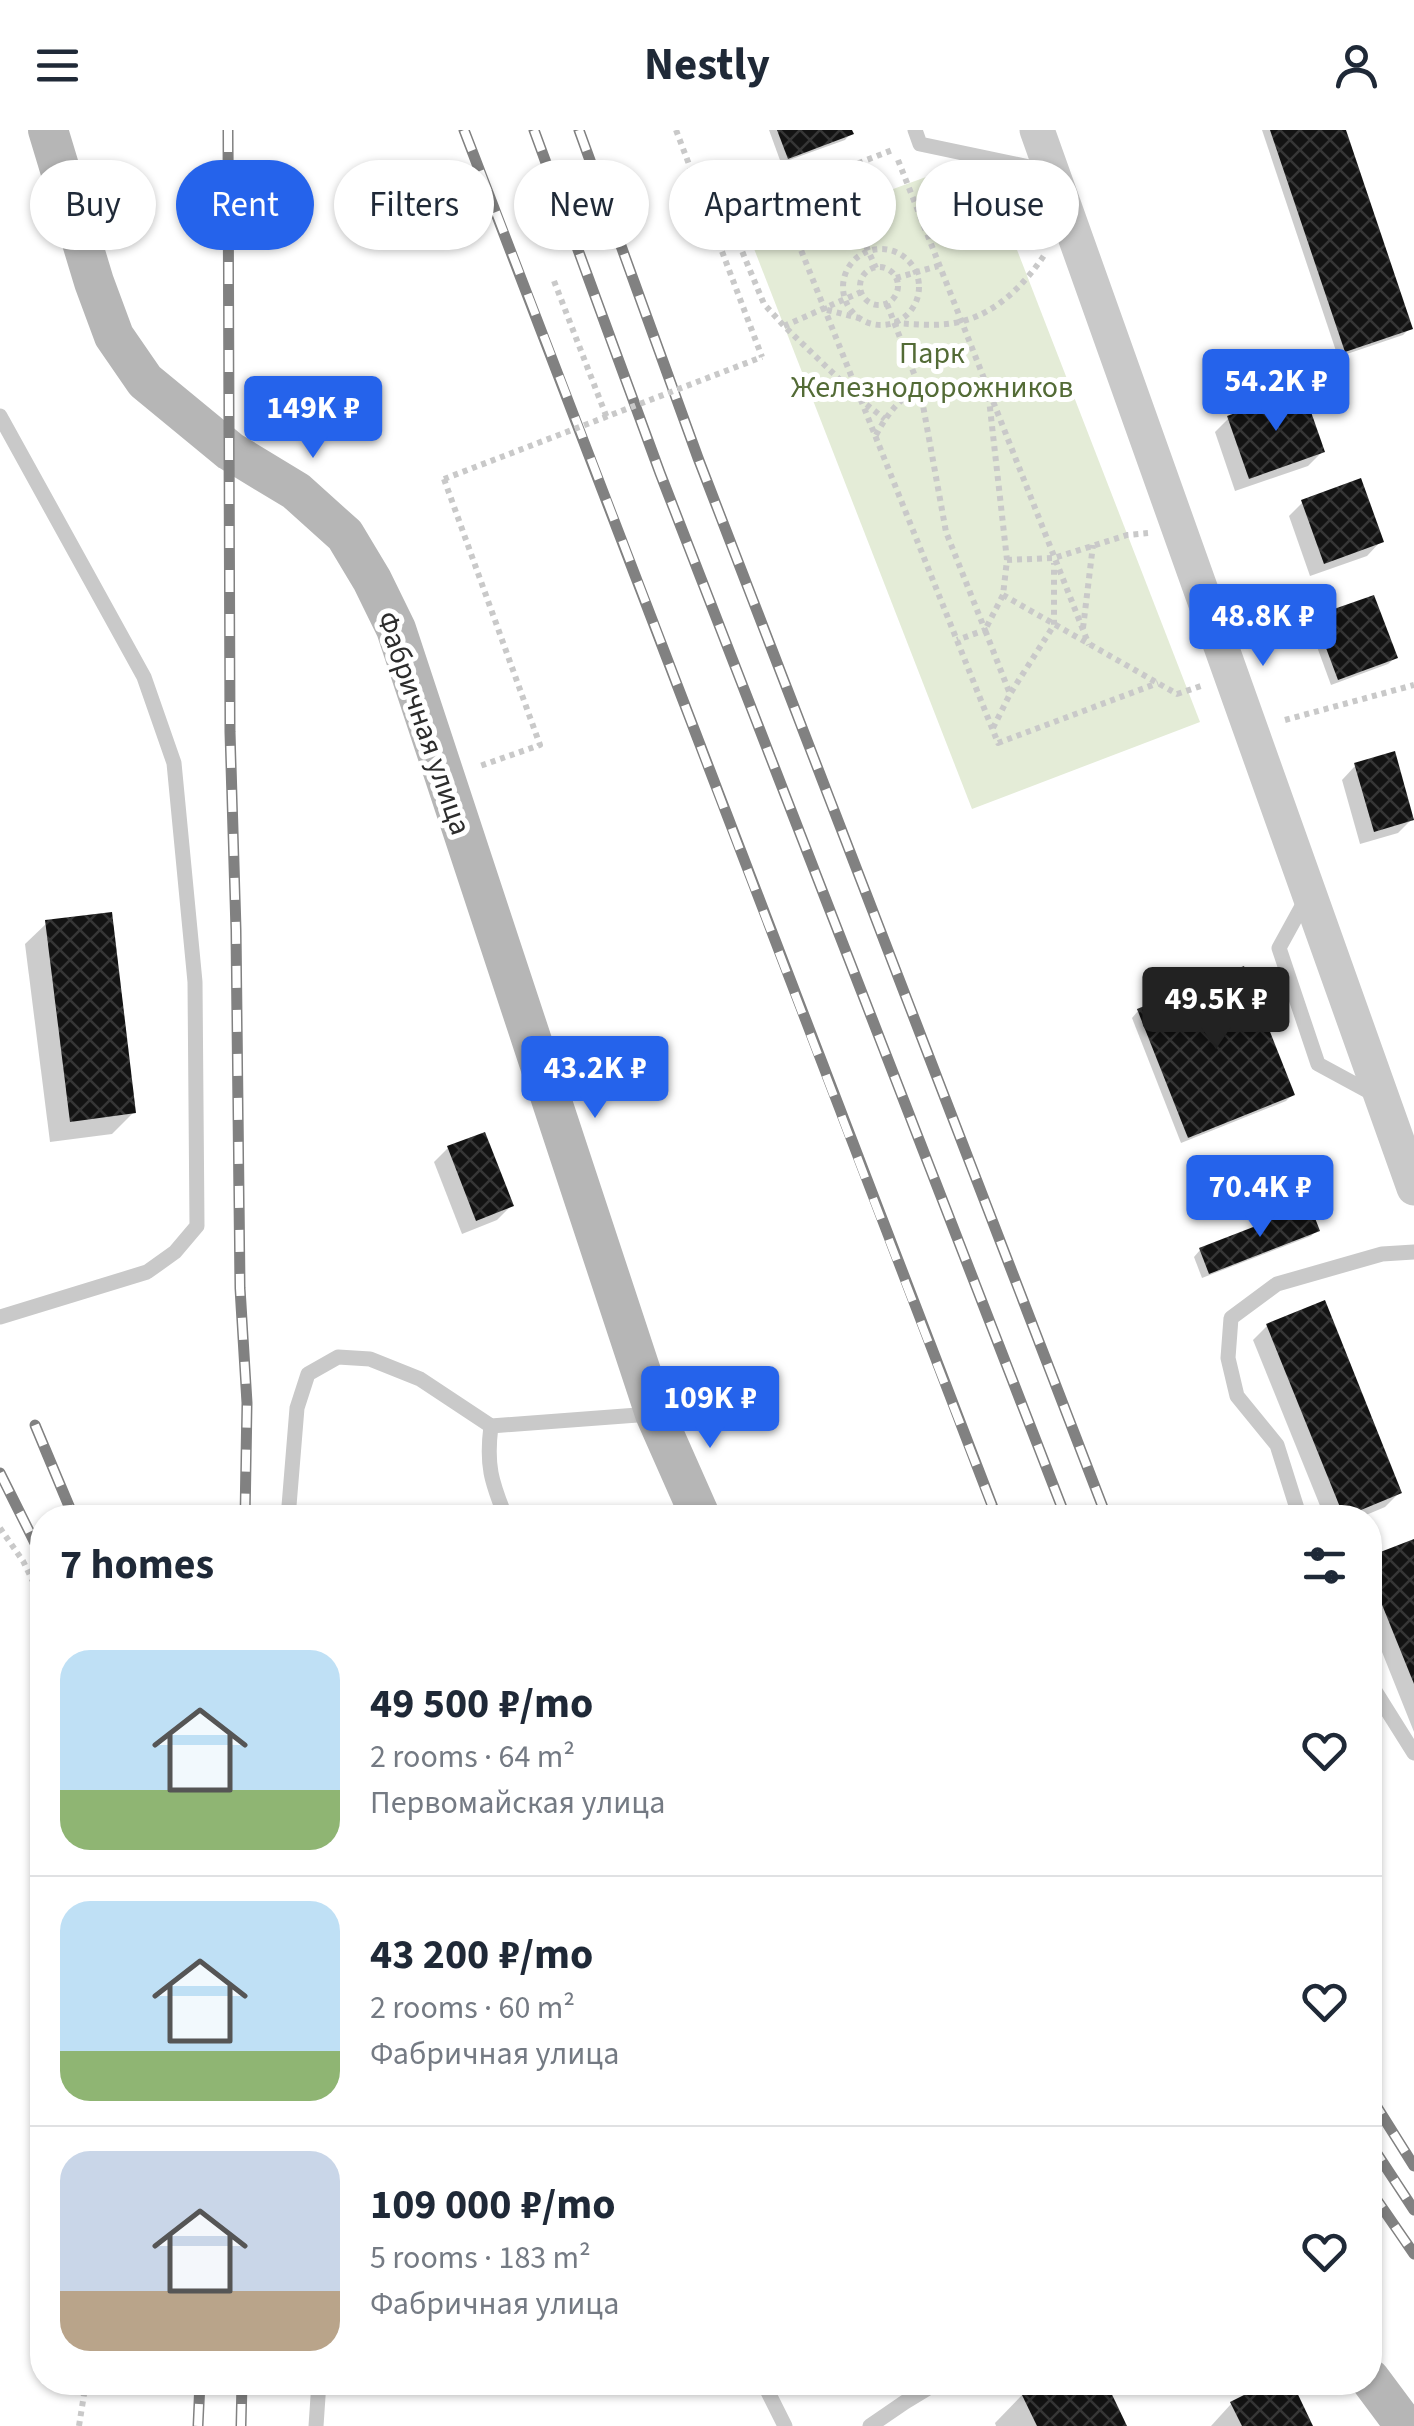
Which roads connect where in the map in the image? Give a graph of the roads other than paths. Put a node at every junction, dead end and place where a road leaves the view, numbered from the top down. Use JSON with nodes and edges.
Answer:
{"nodes":[{"id":1,"x":48,"y":130,"type":"edge"},
{"id":2,"x":1036,"y":130,"type":"edge"},
{"id":3,"x":917,"y":137,"type":"edge"},
{"id":4,"x":1008,"y":160,"type":"edge"},
{"id":5,"x":1047,"y":160,"type":"edge"},
{"id":6,"x":1079,"y":250,"type":"edge"},
{"id":7,"x":0,"y":416,"type":"edge"},
{"id":8,"x":1309,"y":894,"type":"junction"},
{"id":9,"x":1382,"y":1098,"type":"junction"},
{"id":10,"x":1414,"y":1188,"type":"edge"},
{"id":11,"x":1414,"y":1252,"type":"edge"},
{"id":12,"x":0,"y":1317,"type":"edge"},
{"id":13,"x":655,"y":1414,"type":"junction"},
{"id":14,"x":491,"y":1426,"type":"junction"},
{"id":15,"x":289,"y":1505,"type":"edge"},
{"id":16,"x":501,"y":1505,"type":"edge"},
{"id":17,"x":695,"y":1505,"type":"edge"},
{"id":18,"x":1296,"y":1505,"type":"edge"},
{"id":19,"x":1382,"y":1702,"type":"edge"},
{"id":20,"x":1414,"y":1752,"type":"edge"},
{"id":21,"x":317,"y":2395,"type":"edge"},
{"id":22,"x":769,"y":2395,"type":"edge"},
{"id":23,"x":916,"y":2395,"type":"edge"},
{"id":24,"x":1382,"y":2395,"type":"edge"},
{"id":25,"x":316,"y":2426,"type":"edge"},
{"id":26,"x":784,"y":2426,"type":"edge"},
{"id":27,"x":870,"y":2426,"type":"edge"},
{"id":28,"x":1404,"y":2426,"type":"edge"}],
"edges":[{"from":1,"to":13,"type":"main road","name":"Фабричная улица"},
{"from":2,"to":5,"type":"street"},
{"from":3,"to":4,"type":"lane"},
{"from":6,"to":8,"type":"street"},
{"from":7,"to":12,"type":"lane"},
{"from":8,"to":9,"type":"street"},
{"from":8,"to":9,"type":"lane"},
{"from":9,"to":10,"type":"street"},
{"from":11,"to":18,"type":"lane"},
{"from":13,"to":14,"type":"lane"},
{"from":13,"to":17,"type":"main road","name":"Фабричная улица"},
{"from":14,"to":15,"type":"lane"},
{"from":14,"to":16,"type":"lane"},
{"from":19,"to":20,"type":"lane"},
{"from":21,"to":25,"type":"lane"},
{"from":22,"to":26,"type":"lane"},
{"from":23,"to":27,"type":"lane"},
{"from":24,"to":28,"type":"main road"}]}
